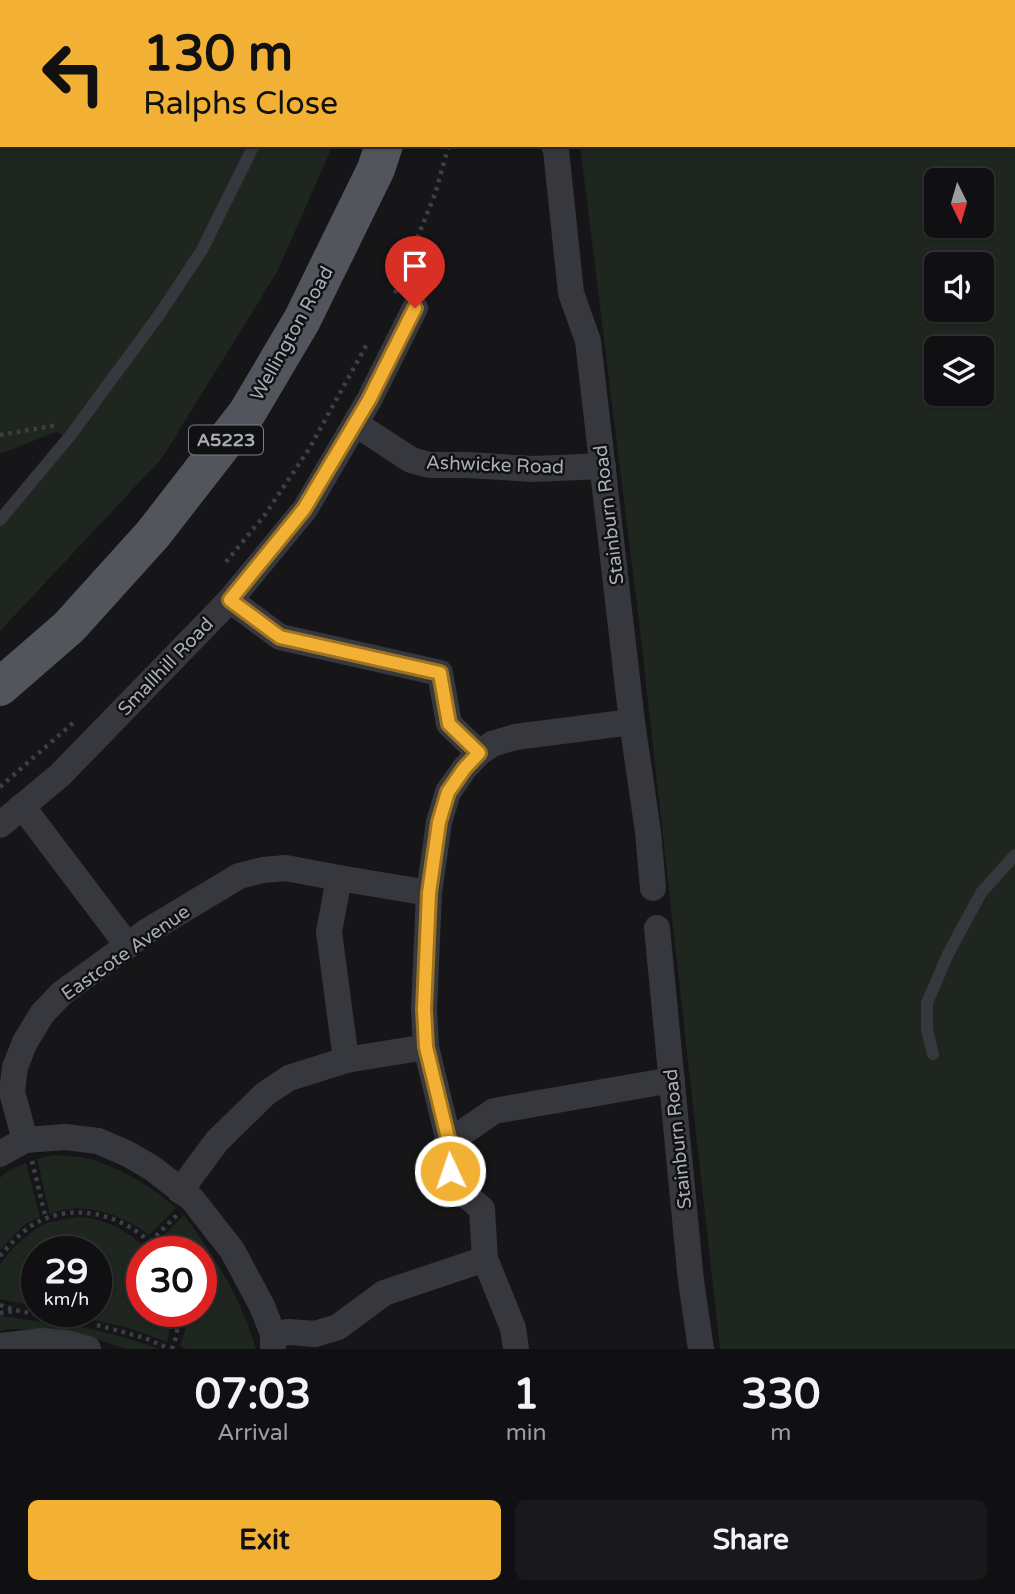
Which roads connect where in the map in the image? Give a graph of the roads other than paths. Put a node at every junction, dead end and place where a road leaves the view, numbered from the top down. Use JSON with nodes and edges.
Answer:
{"nodes":[{"id":1,"x":253,"y":147,"type":"edge"},
{"id":2,"x":383,"y":147,"type":"edge"},
{"id":3,"x":555,"y":147,"type":"edge"},
{"id":4,"x":405,"y":301,"type":"road end"},
{"id":5,"x":356,"y":424,"type":"junction"},
{"id":6,"x":603,"y":466,"type":"junction"},
{"id":7,"x":0,"y":520,"type":"edge"},
{"id":8,"x":230,"y":600,"type":"junction"},
{"id":9,"x":0,"y":687,"type":"edge"},
{"id":10,"x":632,"y":722,"type":"junction"},
{"id":11,"x":479,"y":753,"type":"junction"},
{"id":12,"x":22,"y":806,"type":"junction"},
{"id":13,"x":0,"y":825,"type":"edge"},
{"id":14,"x":1015,"y":855,"type":"edge"},
{"id":15,"x":339,"y":878,"type":"junction"},
{"id":16,"x":653,"y":888,"type":"dead end"},
{"id":17,"x":429,"y":893,"type":"junction"},
{"id":18,"x":657,"y":928,"type":"dead end"},
{"id":19,"x":128,"y":946,"type":"junction"},
{"id":20,"x":426,"y":1047,"type":"junction"},
{"id":21,"x":933,"y":1055,"type":"dead end"},
{"id":22,"x":346,"y":1060,"type":"junction"},
{"id":23,"x":672,"y":1080,"type":"junction"},
{"id":24,"x":449,"y":1142,"type":"junction"},
{"id":25,"x":28,"y":1150,"type":"junction"},
{"id":26,"x":0,"y":1154,"type":"edge"},
{"id":27,"x":180,"y":1201,"type":"junction"},
{"id":28,"x":485,"y":1259,"type":"junction"},
{"id":29,"x":90,"y":1336,"type":"edge"},
{"id":30,"x":273,"y":1341,"type":"edge"},
{"id":31,"x":0,"y":1346,"type":"edge"},
{"id":32,"x":516,"y":1349,"type":"edge"},
{"id":33,"x":701,"y":1349,"type":"edge"}],
"edges":[{"from":1,"to":7,"type":"lane"},
{"from":2,"to":9,"type":"main road","name":"Wellington Road","number":"A5223"},
{"from":3,"to":6,"type":"street","name":"Stainburn Road"},
{"from":4,"to":5,"type":"street","name":"Smallhill Road"},
{"from":5,"to":6,"type":"street","name":"Ashwicke Road"},
{"from":5,"to":8,"type":"street","name":"Smallhill Road"},
{"from":6,"to":10,"type":"street","name":"Stainburn Road"},
{"from":8,"to":11,"type":"street"},
{"from":8,"to":12,"type":"street","name":"Smallhill Road"},
{"from":10,"to":11,"type":"street"},
{"from":10,"to":16,"type":"street","name":"Stainburn Road"},
{"from":11,"to":17,"type":"street"},
{"from":12,"to":13,"type":"street","name":"Smallhill Road"},
{"from":12,"to":19,"type":"street"},
{"from":14,"to":21,"type":"lane"},
{"from":15,"to":17,"type":"street","name":"Eastcote Avenue"},
{"from":15,"to":19,"type":"street","name":"Eastcote Avenue"},
{"from":15,"to":22,"type":"street"},
{"from":17,"to":20,"type":"street"},
{"from":18,"to":23,"type":"street","name":"Stainburn Road"},
{"from":19,"to":25,"type":"street","name":"Eastcote Avenue"},
{"from":20,"to":22,"type":"street"},
{"from":20,"to":24,"type":"street"},
{"from":22,"to":27,"type":"street"},
{"from":23,"to":24,"type":"street"},
{"from":23,"to":33,"type":"street","name":"Stainburn Road"},
{"from":24,"to":28,"type":"street"},
{"from":25,"to":26,"type":"street"},
{"from":25,"to":27,"type":"street"},
{"from":27,"to":30,"type":"street"},
{"from":28,"to":30,"type":"street"},
{"from":28,"to":32,"type":"street"},
{"from":29,"to":31,"type":"street"}]}
